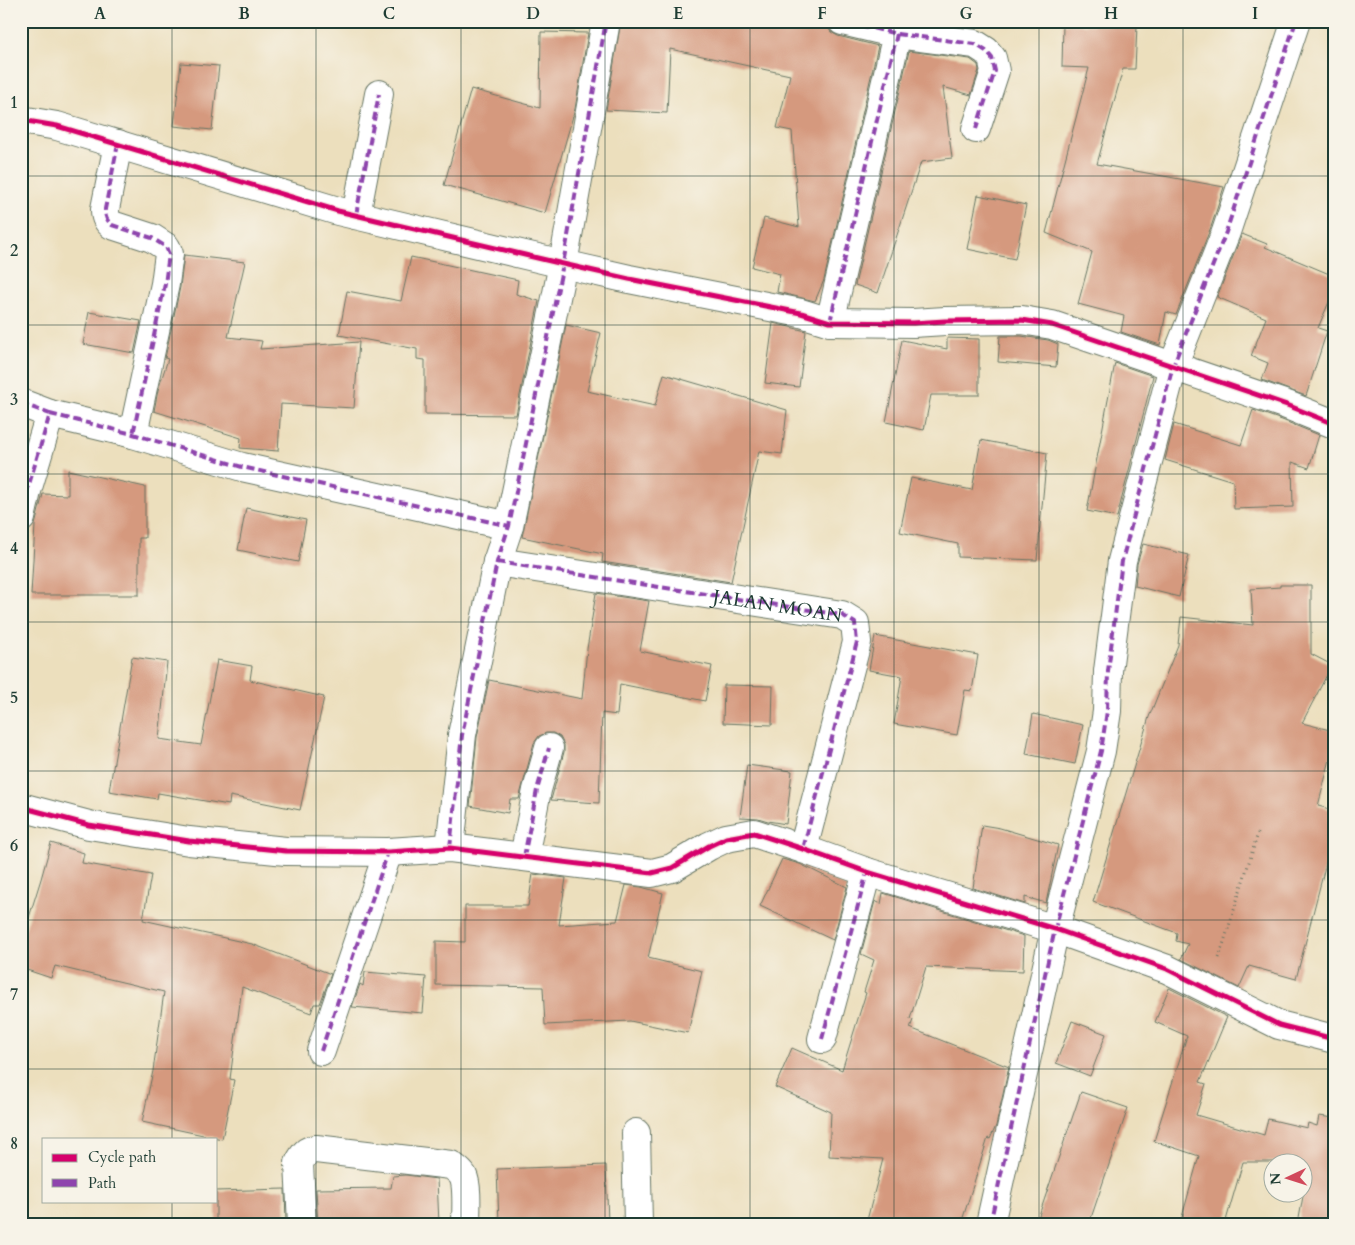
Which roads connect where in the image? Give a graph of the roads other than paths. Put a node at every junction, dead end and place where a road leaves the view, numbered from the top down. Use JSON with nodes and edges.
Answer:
{"nodes":[{"id":1,"x":606,"y":21,"type":"edge"},
{"id":2,"x":842,"y":21,"type":"edge"},
{"id":3,"x":1296,"y":21,"type":"edge"},
{"id":4,"x":897,"y":34,"type":"junction"},
{"id":5,"x":379,"y":94,"type":"dead end"},
{"id":6,"x":21,"y":120,"type":"edge"},
{"id":7,"x":976,"y":129,"type":"dead end"},
{"id":8,"x":118,"y":144,"type":"junction"},
{"id":9,"x":356,"y":215,"type":"junction"},
{"id":10,"x":563,"y":264,"type":"junction"},
{"id":11,"x":830,"y":322,"type":"junction"},
{"id":12,"x":1172,"y":366,"type":"junction"},
{"id":13,"x":21,"y":403,"type":"edge"},
{"id":14,"x":50,"y":414,"type":"junction"},
{"id":15,"x":1334,"y":424,"type":"edge"},
{"id":16,"x":133,"y":434,"type":"junction"},
{"id":17,"x":24,"y":490,"type":"edge"},
{"id":18,"x":21,"y":518,"type":"edge"},
{"id":19,"x":509,"y":526,"type":"junction"},
{"id":20,"x":497,"y":562,"type":"junction"},
{"id":21,"x":549,"y":748,"type":"dead end"},
{"id":22,"x":21,"y":807,"type":"edge"},
{"id":23,"x":450,"y":848,"type":"junction"},
{"id":24,"x":803,"y":849,"type":"junction"},
{"id":25,"x":388,"y":852,"type":"junction"},
{"id":26,"x":524,"y":857,"type":"junction"},
{"id":27,"x":867,"y":872,"type":"junction"},
{"id":28,"x":1055,"y":929,"type":"junction"},
{"id":29,"x":822,"y":1039,"type":"dead end"},
{"id":30,"x":1334,"y":1039,"type":"edge"},
{"id":31,"x":322,"y":1050,"type":"dead end"},
{"id":32,"x":636,"y":1133,"type":"dead end"},
{"id":33,"x":302,"y":1224,"type":"edge"},
{"id":34,"x":466,"y":1224,"type":"edge"},
{"id":35,"x":638,"y":1224,"type":"edge"},
{"id":36,"x":990,"y":1224,"type":"edge"}],
"edges":[{"from":1,"to":10,"type":"street"},
{"from":2,"to":4,"type":"street"},
{"from":3,"to":12,"type":"street"},
{"from":4,"to":7,"type":"street"},
{"from":4,"to":11,"type":"street"},
{"from":5,"to":9,"type":"street"},
{"from":6,"to":8,"type":"street"},
{"from":8,"to":9,"type":"street"},
{"from":8,"to":16,"type":"street"},
{"from":9,"to":10,"type":"street"},
{"from":10,"to":11,"type":"street"},
{"from":10,"to":19,"type":"street"},
{"from":11,"to":12,"type":"street"},
{"from":12,"to":15,"type":"street"},
{"from":12,"to":28,"type":"street"},
{"from":13,"to":14,"type":"street"},
{"from":14,"to":16,"type":"street"},
{"from":14,"to":17,"type":"street"},
{"from":16,"to":19,"type":"street"},
{"from":17,"to":18,"type":"street"},
{"from":19,"to":20,"type":"street"},
{"from":20,"to":23,"type":"street"},
{"from":20,"to":24,"type":"street","name":"JALAN MOAN"},
{"from":21,"to":26,"type":"street"},
{"from":22,"to":25,"type":"street"},
{"from":23,"to":25,"type":"street"},
{"from":23,"to":26,"type":"street"},
{"from":24,"to":26,"type":"street"},
{"from":24,"to":27,"type":"street"},
{"from":25,"to":31,"type":"street"},
{"from":27,"to":28,"type":"street"},
{"from":27,"to":29,"type":"street"},
{"from":28,"to":30,"type":"street"},
{"from":28,"to":36,"type":"street"},
{"from":32,"to":35,"type":"street"},
{"from":33,"to":34,"type":"street"}]}
